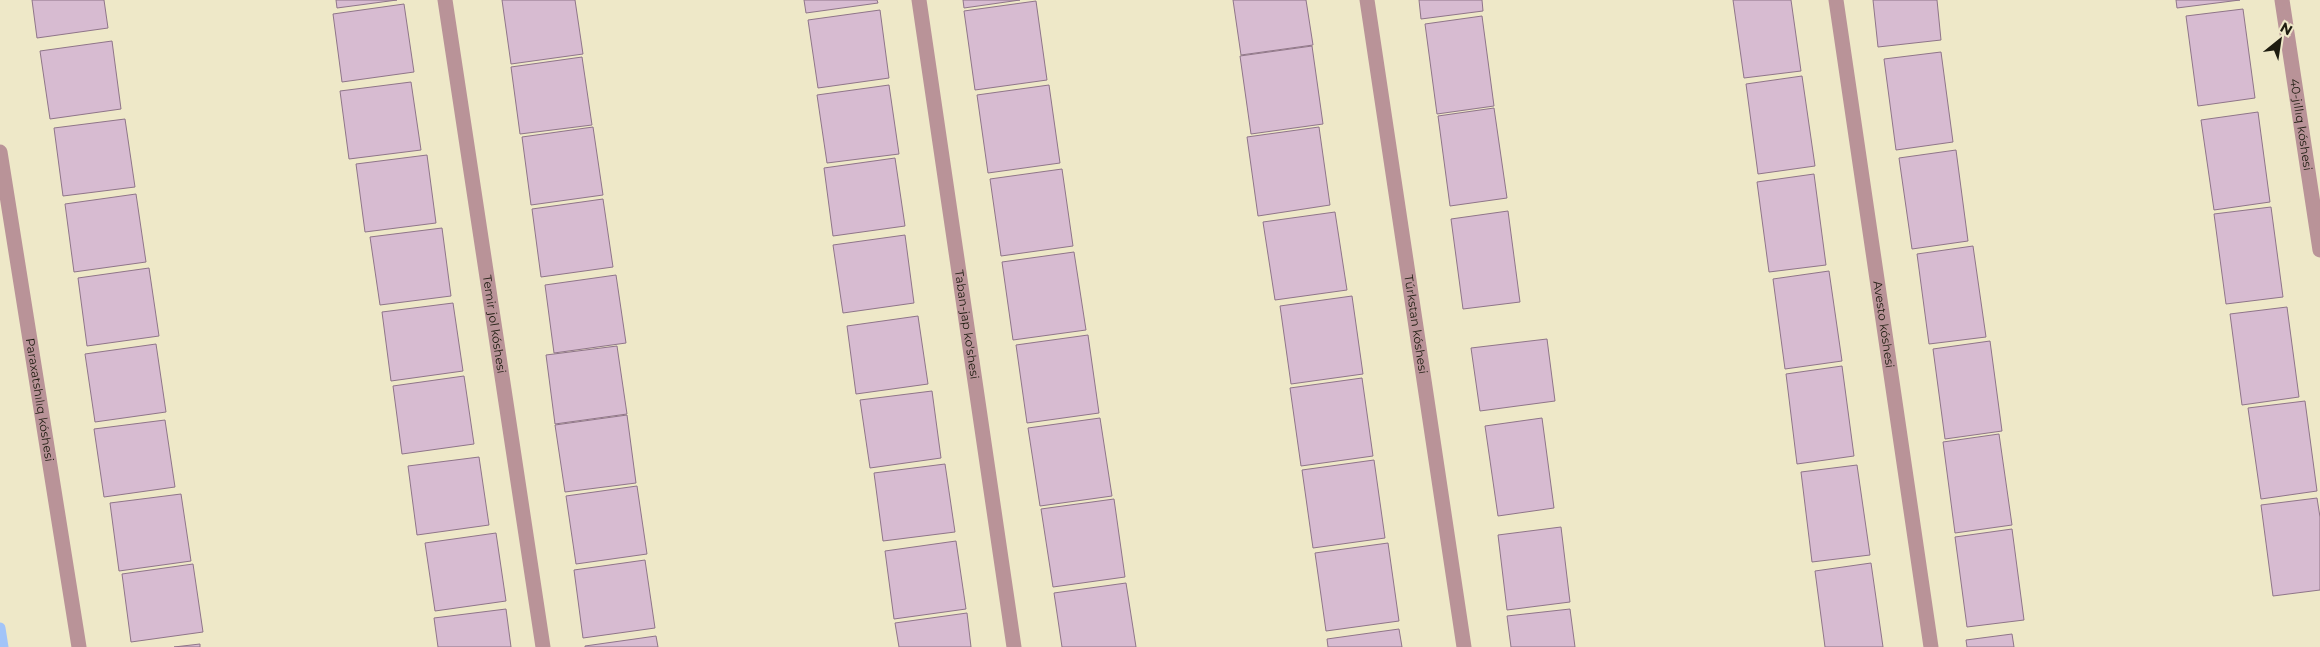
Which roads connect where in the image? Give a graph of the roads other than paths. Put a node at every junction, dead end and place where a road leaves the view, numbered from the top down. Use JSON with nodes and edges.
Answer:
{"nodes":[{"id":1,"x":445,"y":0,"type":"edge"},
{"id":2,"x":918,"y":0,"type":"edge"},
{"id":3,"x":1367,"y":0,"type":"edge"},
{"id":4,"x":1836,"y":0,"type":"edge"},
{"id":5,"x":2282,"y":0,"type":"edge"},
{"id":6,"x":0,"y":152,"type":"edge"},
{"id":7,"x":2320,"y":250,"type":"edge"},
{"id":8,"x":79,"y":647,"type":"edge"},
{"id":9,"x":543,"y":647,"type":"edge"},
{"id":10,"x":1014,"y":647,"type":"edge"},
{"id":11,"x":1464,"y":647,"type":"edge"},
{"id":12,"x":1931,"y":647,"type":"edge"}],
"edges":[{"from":1,"to":9,"type":"street","name":"Temir jol kóshesi"},
{"from":2,"to":10,"type":"street","name":"Taban-jap ko'shesi"},
{"from":3,"to":11,"type":"street","name":"Túrkstan kóshesi"},
{"from":4,"to":12,"type":"street","name":"Avesto kóshesi"},
{"from":5,"to":7,"type":"street","name":"40-jıllıq kóshesi"},
{"from":6,"to":8,"type":"street","name":"Paraxatshılıq kóshesi"}]}
